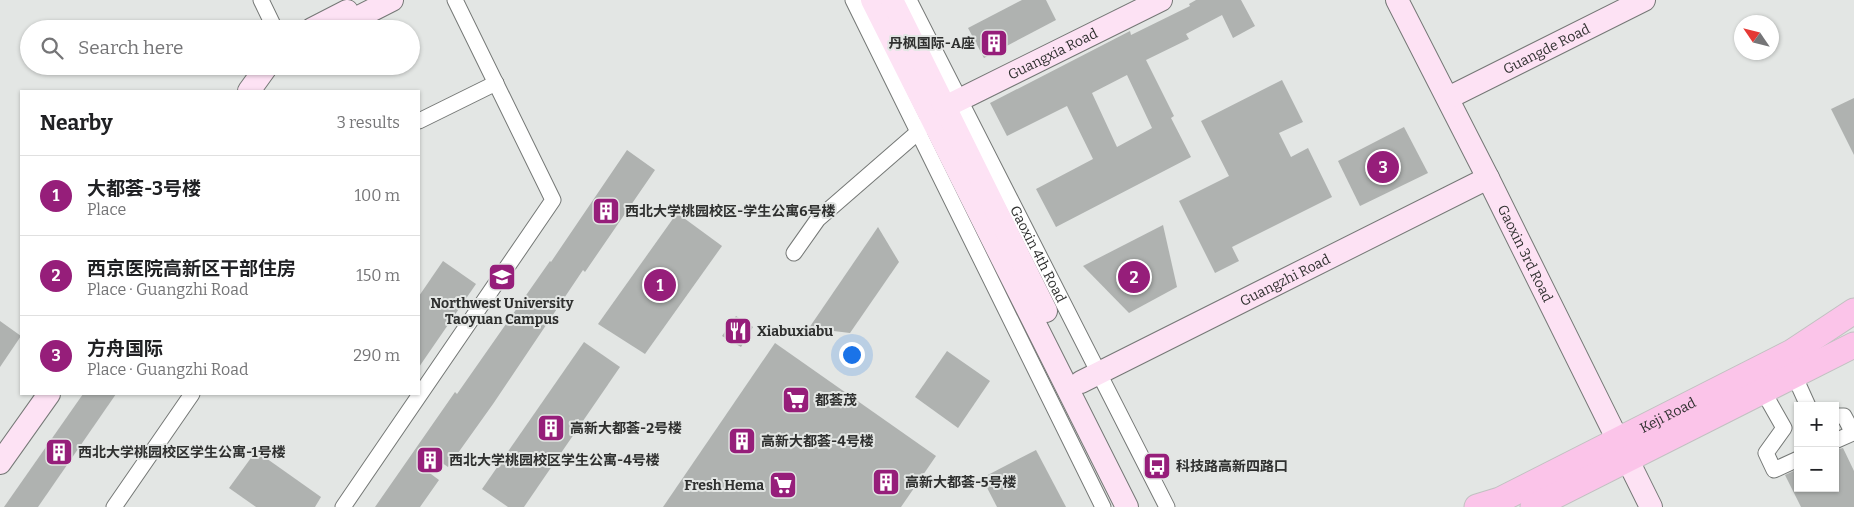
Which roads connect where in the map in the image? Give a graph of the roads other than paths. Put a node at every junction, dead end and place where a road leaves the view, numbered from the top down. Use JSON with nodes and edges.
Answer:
{"nodes":[{"id":1,"x":260,"y":0,"type":"edge"},
{"id":2,"x":368,"y":0,"type":"edge"},
{"id":3,"x":392,"y":0,"type":"edge"},
{"id":4,"x":454,"y":0,"type":"edge"},
{"id":5,"x":853,"y":0,"type":"edge"},
{"id":6,"x":872,"y":0,"type":"edge"},
{"id":7,"x":892,"y":0,"type":"edge"},
{"id":8,"x":909,"y":0,"type":"edge"},
{"id":9,"x":1161,"y":0,"type":"edge"},
{"id":10,"x":1397,"y":0,"type":"edge"},
{"id":11,"x":1644,"y":0,"type":"edge"},
{"id":12,"x":270,"y":20,"type":"edge"},
{"id":13,"x":329,"y":20,"type":"edge"},
{"id":14,"x":352,"y":20,"type":"edge"},
{"id":15,"x":261,"y":75,"type":"edge"},
{"id":16,"x":271,"y":75,"type":"edge"},
{"id":17,"x":496,"y":83,"type":"junction"},
{"id":18,"x":250,"y":90,"type":"edge"},
{"id":19,"x":261,"y":90,"type":"edge"},
{"id":20,"x":1448,"y":98,"type":"junction"},
{"id":21,"x":939,"y":115,"type":"junction"},
{"id":22,"x":420,"y":121,"type":"edge"},
{"id":23,"x":1488,"y":178,"type":"junction"},
{"id":24,"x":794,"y":254,"type":"dead end"},
{"id":25,"x":1854,"y":311,"type":"edge"},
{"id":26,"x":1854,"y":346,"type":"edge"},
{"id":27,"x":1794,"y":376,"type":"junction"},
{"id":28,"x":1090,"y":378,"type":"junction"},
{"id":29,"x":1763,"y":391,"type":"junction"},
{"id":30,"x":420,"y":394,"type":"edge"},
{"id":31,"x":33,"y":395,"type":"edge"},
{"id":32,"x":47,"y":395,"type":"edge"},
{"id":33,"x":191,"y":395,"type":"edge"},
{"id":34,"x":420,"y":395,"type":"edge"},
{"id":35,"x":1806,"y":402,"type":"edge"},
{"id":36,"x":1839,"y":416,"type":"edge"},
{"id":37,"x":1839,"y":439,"type":"edge"},
{"id":38,"x":0,"y":442,"type":"edge"},
{"id":39,"x":1622,"y":450,"type":"junction"},
{"id":40,"x":1794,"y":461,"type":"edge"},
{"id":41,"x":0,"y":463,"type":"edge"},
{"id":42,"x":114,"y":507,"type":"edge"},
{"id":43,"x":343,"y":507,"type":"edge"},
{"id":44,"x":1103,"y":507,"type":"edge"},
{"id":45,"x":1127,"y":507,"type":"edge"},
{"id":46,"x":1144,"y":507,"type":"edge"},
{"id":47,"x":1167,"y":507,"type":"edge"},
{"id":48,"x":1477,"y":507,"type":"edge"},
{"id":49,"x":1533,"y":507,"type":"edge"},
{"id":50,"x":1651,"y":507,"type":"edge"}],
"edges":[{"from":1,"to":12,"type":"street"},
{"from":2,"to":13,"type":"street"},
{"from":3,"to":14,"type":"street"},
{"from":4,"to":17,"type":"street"},
{"from":5,"to":21,"type":"street","name":"Gaoxin 4th Road"},
{"from":6,"to":21,"type":"street","name":"Gaoxin 4th Road"},
{"from":7,"to":21,"type":"street","name":"Gaoxin 4th Road"},
{"from":8,"to":21,"type":"street","name":"Gaoxin 4th Road"},
{"from":9,"to":21,"type":"street","name":"Guangxia Road"},
{"from":10,"to":20,"type":"street","name":"Gaoxin 3rd Road"},
{"from":11,"to":20,"type":"street","name":"Guangde Road"},
{"from":15,"to":18,"type":"street"},
{"from":16,"to":19,"type":"street"},
{"from":17,"to":22,"type":"street"},
{"from":17,"to":30,"type":"street"},
{"from":20,"to":23,"type":"street","name":"Gaoxin 3rd Road"},
{"from":21,"to":24,"type":"street"},
{"from":21,"to":28,"type":"street","name":"Gaoxin 4th Road"},
{"from":21,"to":44,"type":"street","name":"Gaoxin 4th Road"},
{"from":21,"to":45,"type":"street","name":"Gaoxin 4th Road"},
{"from":23,"to":28,"type":"street","name":"Guangzhi Road"},
{"from":23,"to":39,"type":"street","name":"Gaoxin 3rd Road"},
{"from":25,"to":39,"type":"main road","name":"Keji Road"},
{"from":26,"to":27,"type":"main road","name":"Keji Road"},
{"from":27,"to":29,"type":"main road","name":"Keji Road"},
{"from":27,"to":35,"type":"street"},
{"from":28,"to":46,"type":"street","name":"Gaoxin 4th Road"},
{"from":28,"to":47,"type":"street","name":"Gaoxin 4th Road"},
{"from":29,"to":39,"type":"main road","name":"Keji Road"},
{"from":29,"to":40,"type":"street"},
{"from":31,"to":38,"type":"street"},
{"from":32,"to":41,"type":"street"},
{"from":33,"to":42,"type":"street"},
{"from":34,"to":43,"type":"street"},
{"from":36,"to":37,"type":"street"},
{"from":39,"to":48,"type":"main road","name":"Keji Road"},
{"from":39,"to":49,"type":"main road","name":"Keji Road"},
{"from":39,"to":50,"type":"street","name":"Gaoxin 3rd Road"}]}
